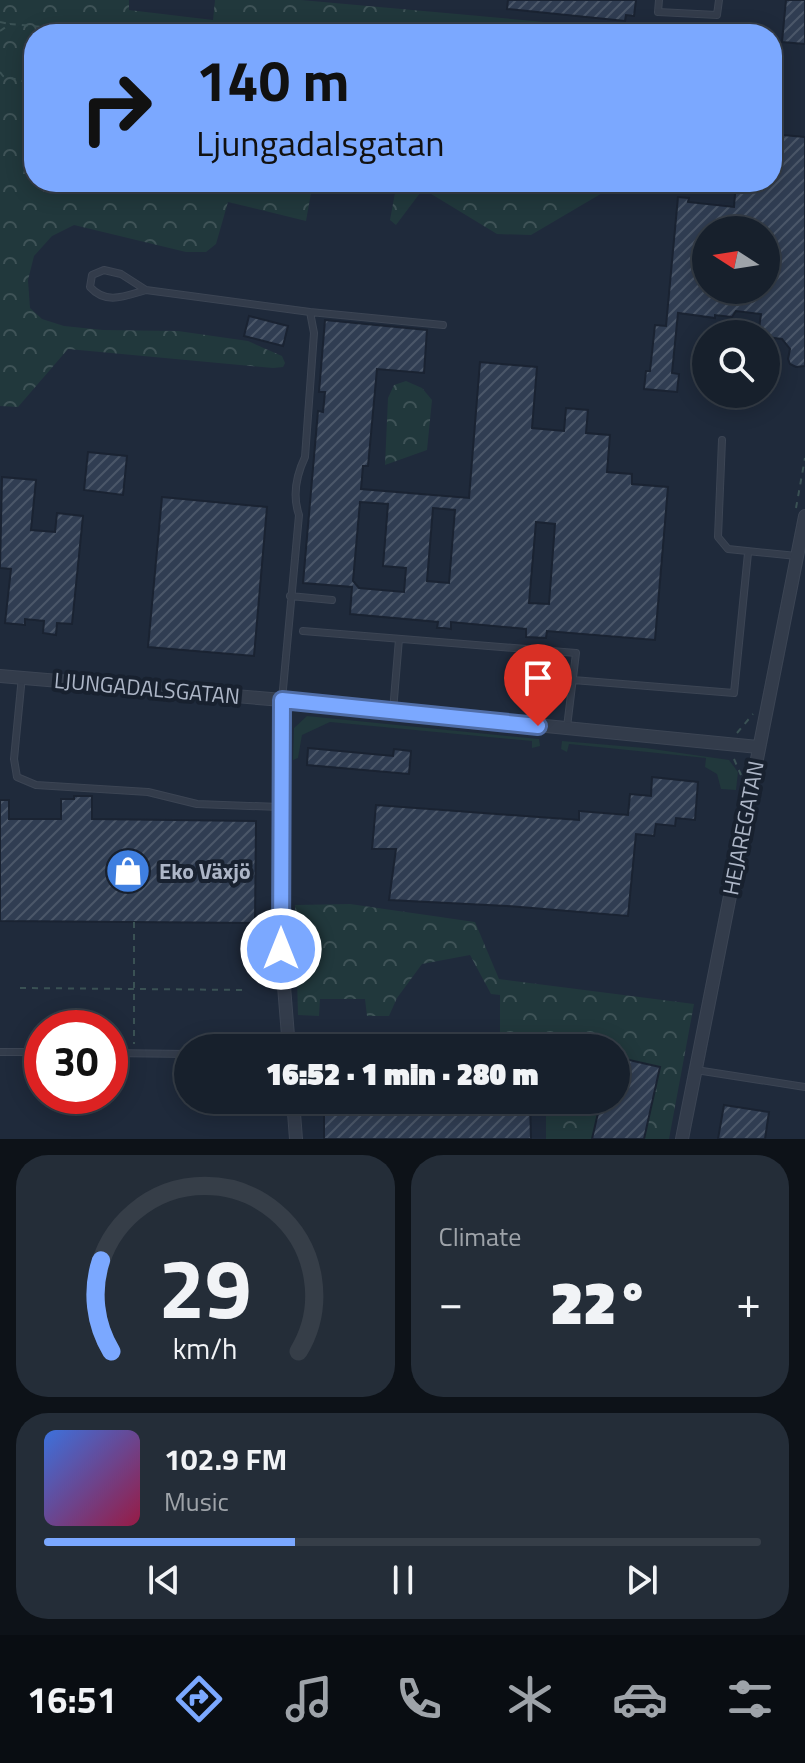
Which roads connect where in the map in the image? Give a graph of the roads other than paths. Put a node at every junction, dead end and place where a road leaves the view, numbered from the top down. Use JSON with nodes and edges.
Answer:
{"nodes":[{"id":1,"x":659,"y":0,"type":"edge"},
{"id":2,"x":719,"y":0,"type":"edge"},
{"id":3,"x":146,"y":290,"type":"junction"},
{"id":4,"x":310,"y":312,"type":"junction"},
{"id":5,"x":443,"y":325,"type":"dead end"},
{"id":6,"x":722,"y":440,"type":"dead end"},
{"id":7,"x":805,"y":516,"type":"edge"},
{"id":8,"x":748,"y":553,"type":"junction"},
{"id":9,"x":797,"y":556,"type":"junction"},
{"id":10,"x":290,"y":596,"type":"junction"},
{"id":11,"x":332,"y":600,"type":"dead end"},
{"id":12,"x":303,"y":631,"type":"dead end"},
{"id":13,"x":399,"y":639,"type":"junction"},
{"id":14,"x":0,"y":674,"type":"edge"},
{"id":15,"x":18,"y":676,"type":"junction"},
{"id":16,"x":573,"y":680,"type":"junction"},
{"id":17,"x":282,"y":700,"type":"junction"},
{"id":18,"x":393,"y":712,"type":"junction"},
{"id":19,"x":567,"y":728,"type":"junction"},
{"id":20,"x":758,"y":747,"type":"junction"},
{"id":21,"x":281,"y":807,"type":"junction"},
{"id":22,"x":288,"y":1034,"type":"edge"},
{"id":23,"x":0,"y":1052,"type":"edge"},
{"id":24,"x":24,"y":1052,"type":"edge"},
{"id":25,"x":128,"y":1053,"type":"edge"},
{"id":26,"x":174,"y":1054,"type":"edge"},
{"id":27,"x":696,"y":1070,"type":"junction"},
{"id":28,"x":805,"y":1087,"type":"edge"},
{"id":29,"x":294,"y":1114,"type":"edge"},
{"id":30,"x":296,"y":1139,"type":"edge"},
{"id":31,"x":682,"y":1139,"type":"edge"}],
"edges":[{"from":1,"to":2,"type":"lane"},
{"from":3,"to":3,"type":"lane"},
{"from":3,"to":4,"type":"lane"},
{"from":4,"to":5,"type":"lane"},
{"from":4,"to":10,"type":"lane"},
{"from":6,"to":8,"type":"lane"},
{"from":7,"to":9,"type":"street","name":"HEJAREGATAN"},
{"from":8,"to":9,"type":"lane"},
{"from":8,"to":16,"type":"lane"},
{"from":9,"to":20,"type":"street","name":"HEJAREGATAN"},
{"from":10,"to":11,"type":"lane"},
{"from":10,"to":17,"type":"lane"},
{"from":12,"to":13,"type":"lane"},
{"from":13,"to":16,"type":"lane"},
{"from":13,"to":18,"type":"lane"},
{"from":14,"to":15,"type":"street","name":"LJUNGADALSGATAN"},
{"from":15,"to":17,"type":"street","name":"LJUNGADALSGATAN"},
{"from":15,"to":21,"type":"lane"},
{"from":16,"to":19,"type":"lane"},
{"from":17,"to":18,"type":"street","name":"LJUNGADALSGATAN"},
{"from":17,"to":21,"type":"street"},
{"from":18,"to":19,"type":"street","name":"LJUNGADALSGATAN"},
{"from":19,"to":20,"type":"street","name":"LJUNGADALSGATAN"},
{"from":20,"to":27,"type":"street","name":"HEJAREGATAN"},
{"from":21,"to":22,"type":"street"},
{"from":23,"to":24,"type":"lane"},
{"from":25,"to":26,"type":"lane"},
{"from":27,"to":28,"type":"lane"},
{"from":27,"to":31,"type":"street","name":"HEJAREGATAN"},
{"from":29,"to":30,"type":"street"}]}
